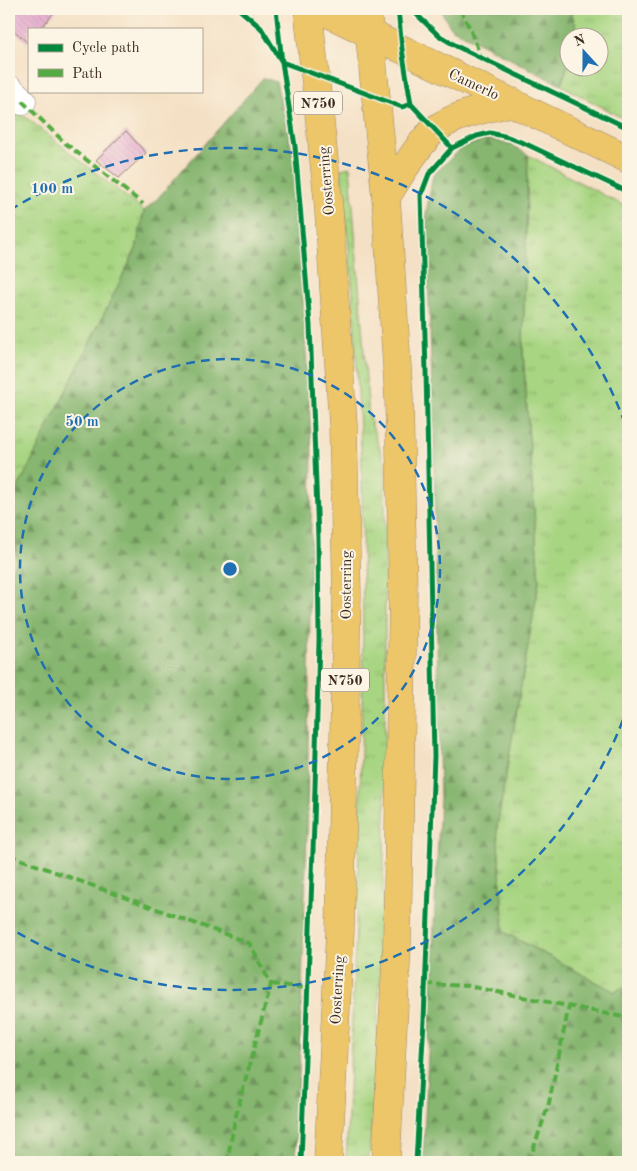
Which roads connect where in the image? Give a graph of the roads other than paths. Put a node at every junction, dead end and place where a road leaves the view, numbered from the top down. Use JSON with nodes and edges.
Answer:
{"nodes":[{"id":1,"x":308,"y":9,"type":"edge"},
{"id":2,"x":319,"y":9,"type":"edge"},
{"id":3,"x":369,"y":21,"type":"edge"},
{"id":4,"x":513,"y":102,"type":"junction"},
{"id":5,"x":628,"y":159,"type":"edge"},
{"id":6,"x":386,"y":198,"type":"junction"},
{"id":7,"x":328,"y":1162,"type":"edge"},
{"id":8,"x":386,"y":1162,"type":"edge"}],
"edges":[{"from":1,"to":7,"type":"main road","name":"Oosterring","number":"N750"},
{"from":2,"to":3,"type":"main road","name":"Camerlo"},
{"from":3,"to":4,"type":"main road","name":"Camerlo"},
{"from":3,"to":6,"type":"main road"},
{"from":4,"to":5,"type":"main road","name":"Camerlo"},
{"from":4,"to":6,"type":"main road"},
{"from":6,"to":8,"type":"main road"}]}
